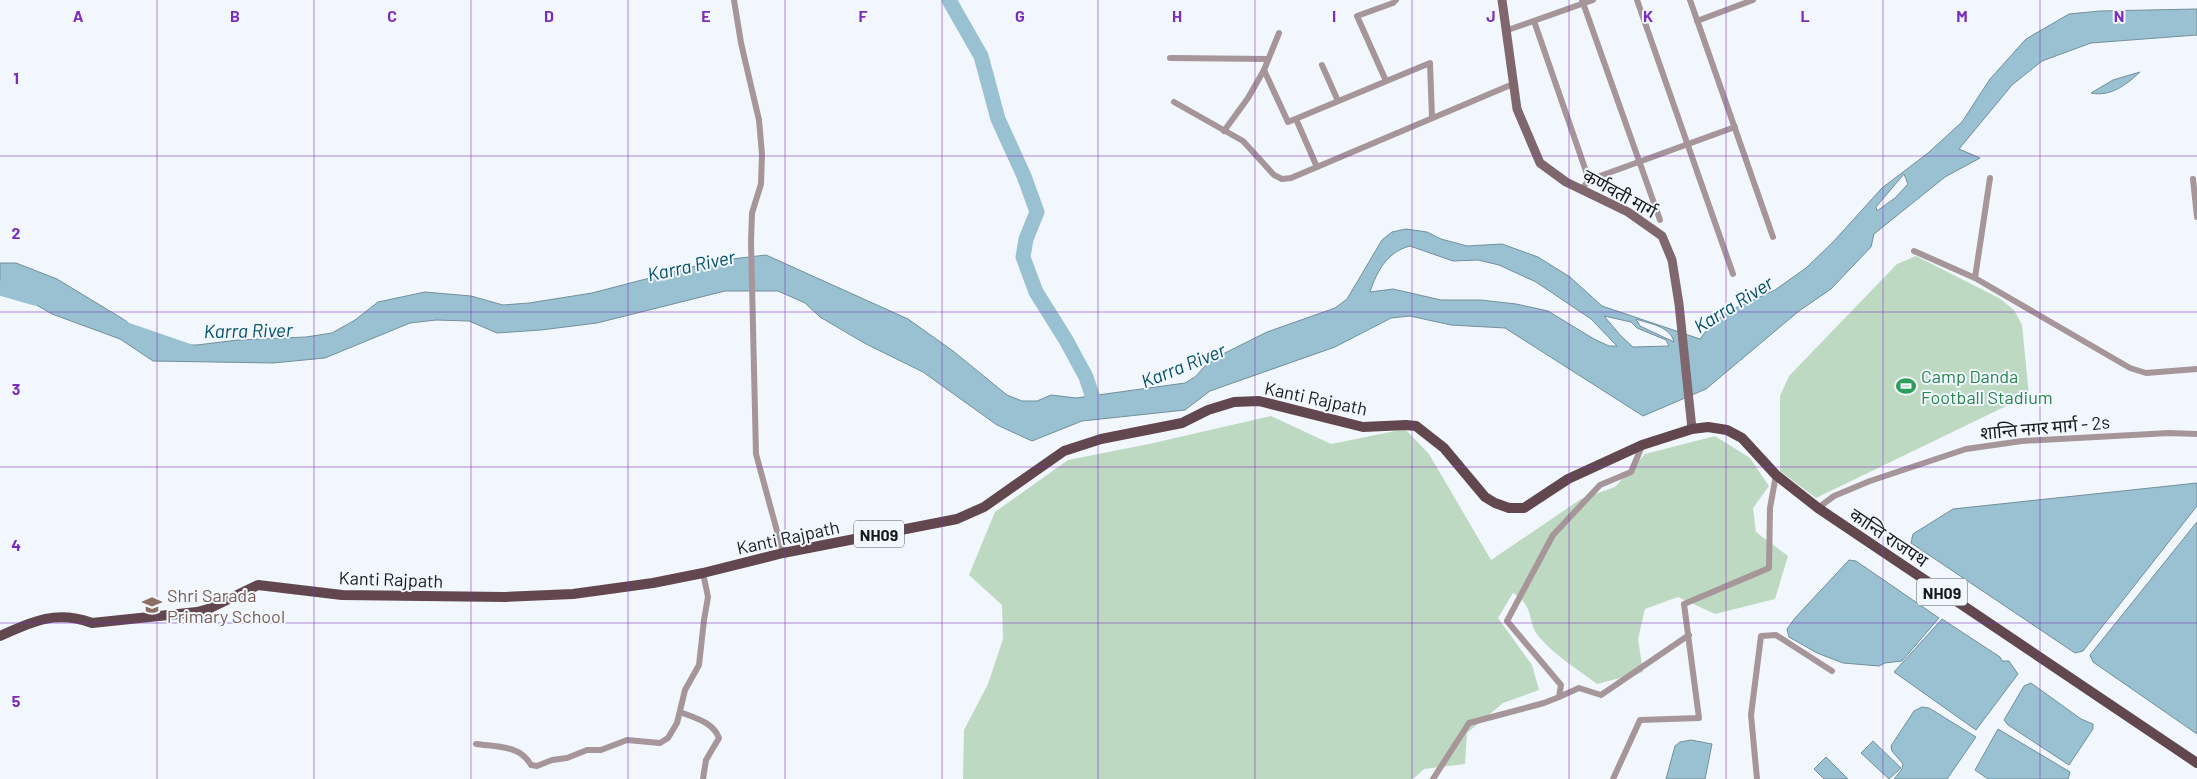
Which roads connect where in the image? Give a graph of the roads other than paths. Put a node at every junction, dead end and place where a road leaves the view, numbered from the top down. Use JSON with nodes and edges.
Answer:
{"nodes":[{"id":1,"x":734,"y":0,"type":"edge"},
{"id":2,"x":1396,"y":0,"type":"edge"},
{"id":3,"x":1502,"y":0,"type":"edge"},
{"id":4,"x":1593,"y":0,"type":"edge"},
{"id":5,"x":1637,"y":0,"type":"edge"},
{"id":6,"x":1690,"y":0,"type":"edge"},
{"id":7,"x":1753,"y":0,"type":"edge"},
{"id":8,"x":1582,"y":2,"type":"edge"},
{"id":9,"x":1697,"y":20,"type":"junction"},
{"id":10,"x":1534,"y":21,"type":"junction"},
{"id":11,"x":1505,"y":31,"type":"junction"},
{"id":12,"x":1279,"y":33,"type":"dead end"},
{"id":13,"x":1170,"y":58,"type":"dead end"},
{"id":14,"x":1268,"y":59,"type":"junction"},
{"id":15,"x":1322,"y":65,"type":"dead end"},
{"id":16,"x":1264,"y":70,"type":"junction"},
{"id":17,"x":1386,"y":81,"type":"junction"},
{"id":18,"x":1513,"y":84,"type":"junction"},
{"id":19,"x":1338,"y":101,"type":"junction"},
{"id":20,"x":1174,"y":102,"type":"dead end"},
{"id":21,"x":1432,"y":118,"type":"junction"},
{"id":22,"x":1296,"y":119,"type":"junction"},
{"id":23,"x":1735,"y":127,"type":"junction"},
{"id":24,"x":1224,"y":131,"type":"junction"},
{"id":25,"x":1688,"y":145,"type":"junction"},
{"id":26,"x":1640,"y":162,"type":"junction"},
{"id":27,"x":1317,"y":167,"type":"junction"},
{"id":28,"x":1990,"y":178,"type":"dead end"},
{"id":29,"x":2192,"y":179,"type":"dead end"},
{"id":30,"x":1589,"y":180,"type":"junction"},
{"id":31,"x":1581,"y":190,"type":"junction"},
{"id":32,"x":2197,"y":217,"type":"edge"},
{"id":33,"x":1660,"y":220,"type":"dead end"},
{"id":34,"x":1774,"y":237,"type":"dead end"},
{"id":35,"x":1914,"y":250,"type":"dead end"},
{"id":36,"x":1733,"y":274,"type":"dead end"},
{"id":37,"x":1975,"y":278,"type":"junction"},
{"id":38,"x":2197,"y":368,"type":"edge"},
{"id":39,"x":1692,"y":429,"type":"junction"},
{"id":40,"x":2197,"y":434,"type":"edge"},
{"id":41,"x":1642,"y":445,"type":"junction"},
{"id":42,"x":1776,"y":475,"type":"junction"},
{"id":43,"x":1818,"y":508,"type":"junction"},
{"id":44,"x":783,"y":553,"type":"junction"},
{"id":45,"x":703,"y":573,"type":"junction"},
{"id":46,"x":1689,"y":635,"type":"junction"},
{"id":47,"x":0,"y":636,"type":"edge"},
{"id":48,"x":1832,"y":671,"type":"dead end"},
{"id":49,"x":1559,"y":697,"type":"junction"},
{"id":50,"x":680,"y":712,"type":"junction"},
{"id":51,"x":476,"y":744,"type":"dead end"},
{"id":52,"x":2197,"y":763,"type":"edge"},
{"id":53,"x":704,"y":779,"type":"edge"},
{"id":54,"x":1433,"y":779,"type":"edge"},
{"id":55,"x":1613,"y":779,"type":"edge"},
{"id":56,"x":1757,"y":779,"type":"edge"}],
"edges":[{"from":1,"to":44,"type":"street"},
{"from":2,"to":17,"type":"street"},
{"from":3,"to":11,"type":"main road","name":"कर्णवती मार्ग"},
{"from":4,"to":8,"type":"street"},
{"from":5,"to":25,"type":"street"},
{"from":6,"to":9,"type":"street"},
{"from":7,"to":9,"type":"street"},
{"from":8,"to":10,"type":"street"},
{"from":8,"to":26,"type":"street"},
{"from":9,"to":23,"type":"street"},
{"from":10,"to":11,"type":"street"},
{"from":10,"to":30,"type":"street"},
{"from":11,"to":18,"type":"main road","name":"कर्णवती मार्ग"},
{"from":12,"to":14,"type":"street"},
{"from":13,"to":14,"type":"street"},
{"from":14,"to":16,"type":"street"},
{"from":15,"to":19,"type":"street"},
{"from":16,"to":22,"type":"street"},
{"from":16,"to":24,"type":"street"},
{"from":17,"to":19,"type":"street"},
{"from":17,"to":21,"type":"street"},
{"from":18,"to":21,"type":"street"},
{"from":18,"to":31,"type":"main road","name":"कर्णवती मार्ग"},
{"from":19,"to":22,"type":"street"},
{"from":20,"to":24,"type":"street"},
{"from":21,"to":27,"type":"street"},
{"from":22,"to":27,"type":"street"},
{"from":23,"to":25,"type":"street"},
{"from":23,"to":34,"type":"street"},
{"from":24,"to":27,"type":"street"},
{"from":25,"to":26,"type":"street"},
{"from":25,"to":36,"type":"street"},
{"from":26,"to":30,"type":"street"},
{"from":26,"to":33,"type":"street"},
{"from":28,"to":37,"type":"street"},
{"from":29,"to":32,"type":"street"},
{"from":30,"to":31,"type":"street"},
{"from":31,"to":39,"type":"main road","name":"कर्णवती मार्ग"},
{"from":35,"to":37,"type":"street"},
{"from":37,"to":38,"type":"street"},
{"from":39,"to":41,"type":"main road","name":"Kanti Rajpath","number":"NH09"},
{"from":39,"to":42,"type":"main road","name":"कान्ति राजपथ","number":"NH09"},
{"from":40,"to":43,"type":"street","name":"शान्ति नगर मार्ग - 2s"},
{"from":41,"to":44,"type":"main road","name":"Kanti Rajpath","number":"NH09"},
{"from":41,"to":49,"type":"street"},
{"from":42,"to":43,"type":"main road","name":"कान्ति राजपथ","number":"NH09"},
{"from":42,"to":46,"type":"street"},
{"from":43,"to":52,"type":"main road","name":"कान्ति राजपथ","number":"NH09"},
{"from":44,"to":45,"type":"main road","name":"Kanti Rajpath","number":"NH09"},
{"from":45,"to":47,"type":"main road","name":"Kanti Rajpath","number":"NH09"},
{"from":45,"to":50,"type":"street"},
{"from":46,"to":49,"type":"street"},
{"from":46,"to":55,"type":"street"},
{"from":48,"to":56,"type":"street"},
{"from":49,"to":54,"type":"street"},
{"from":50,"to":51,"type":"street"},
{"from":50,"to":53,"type":"street"}]}
